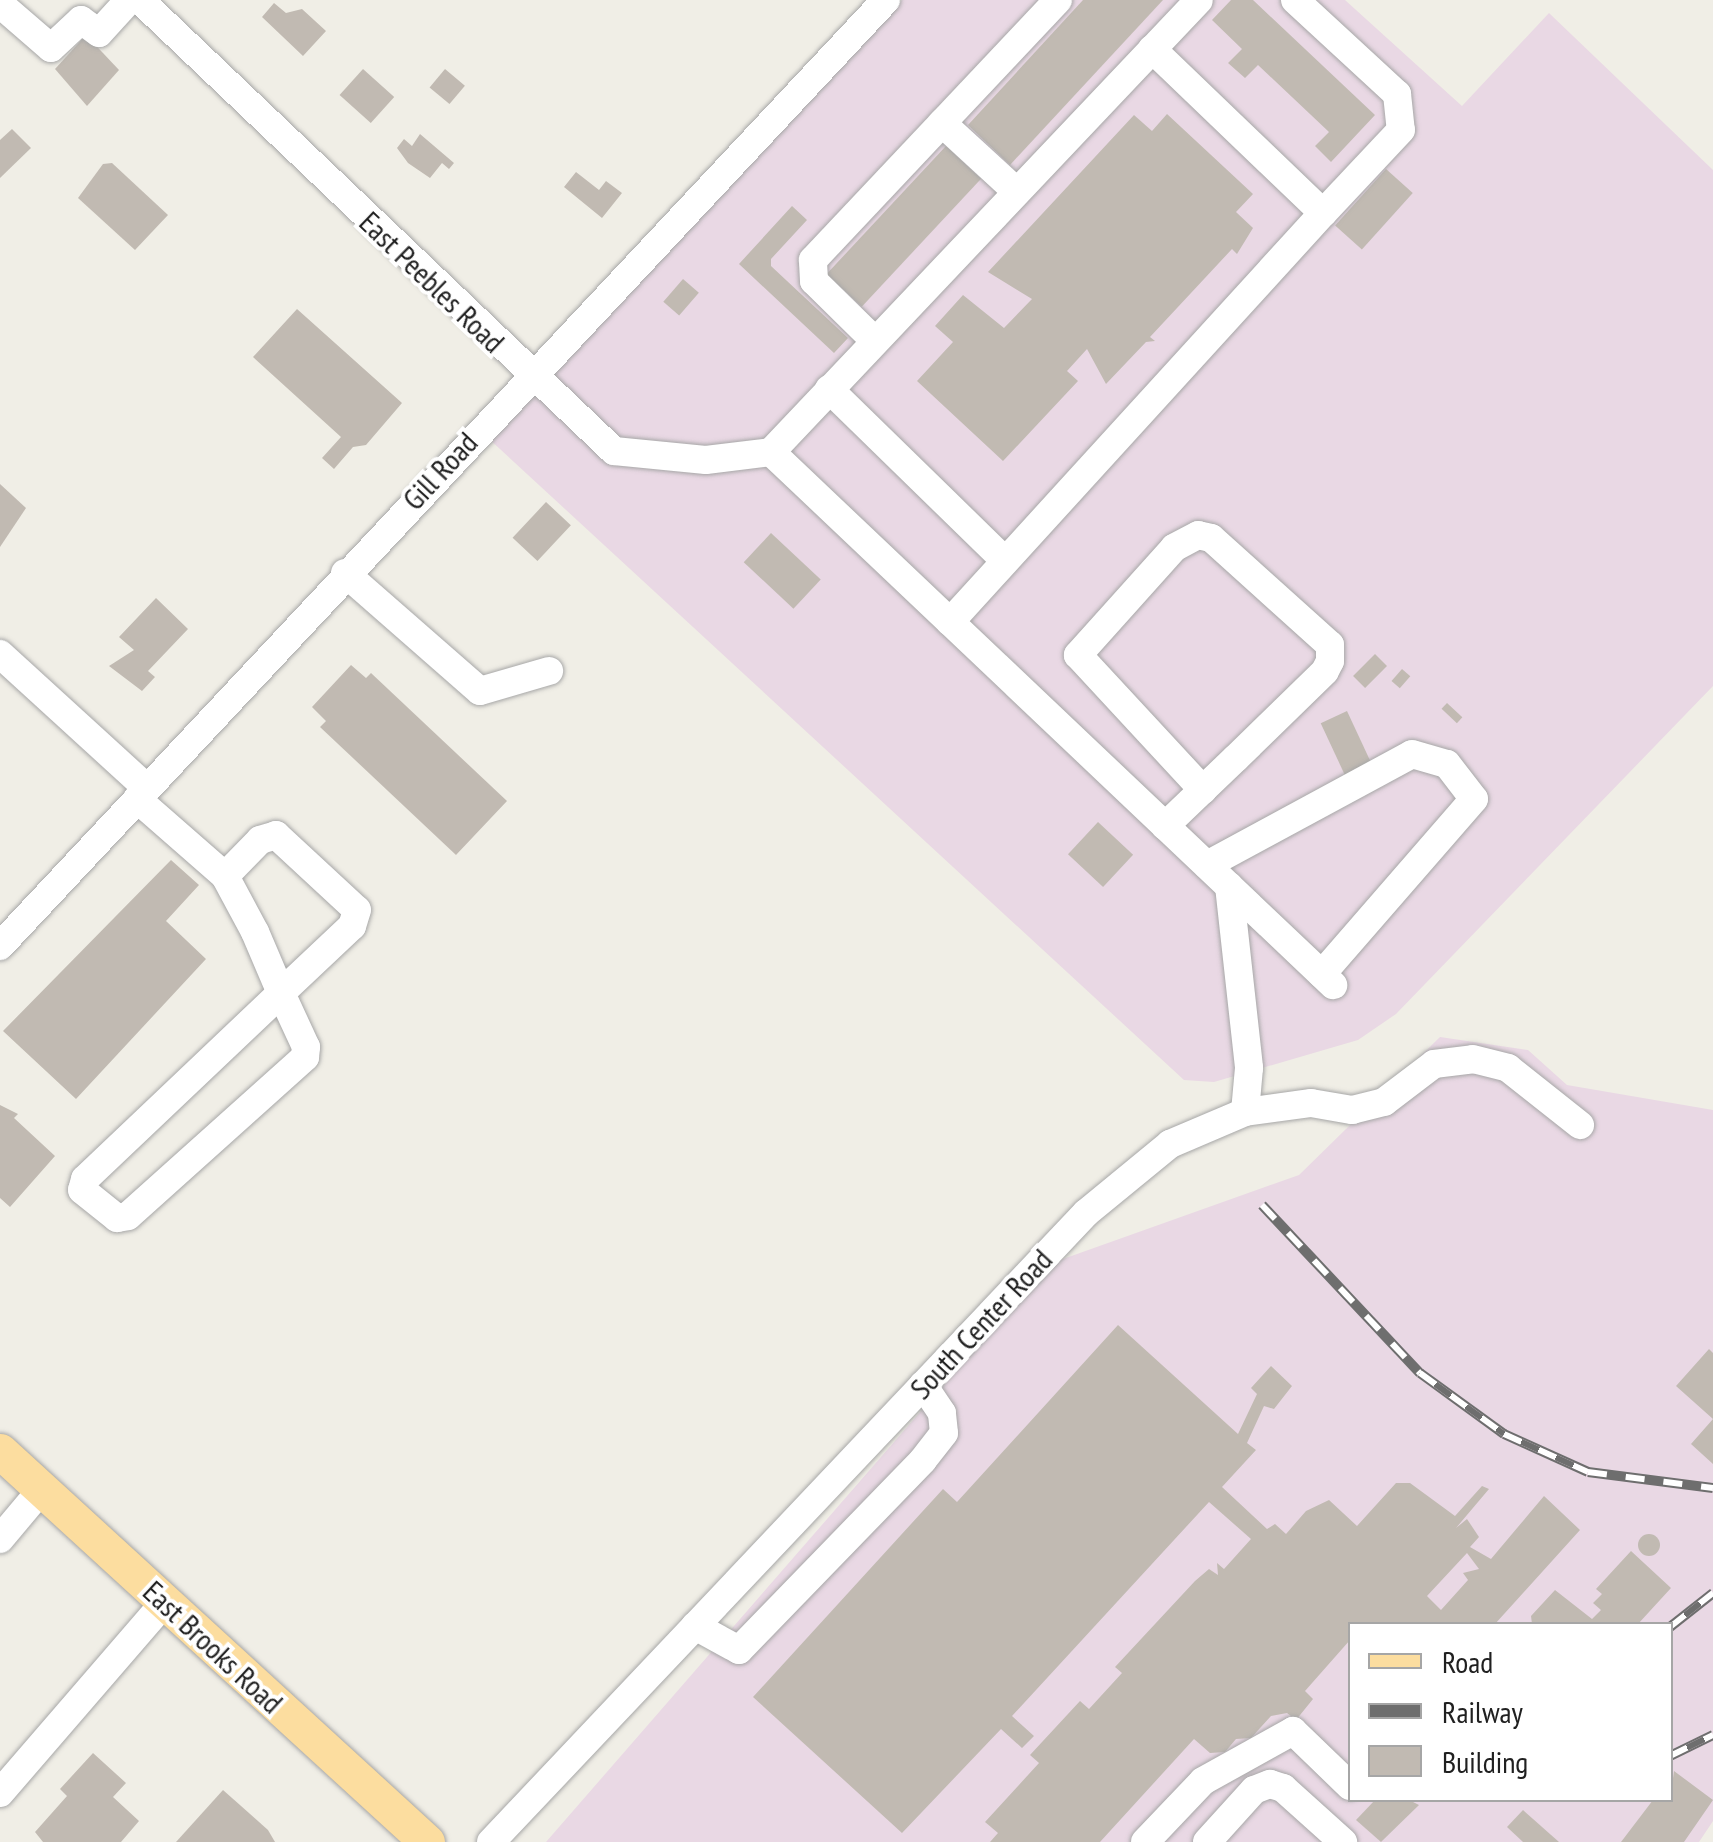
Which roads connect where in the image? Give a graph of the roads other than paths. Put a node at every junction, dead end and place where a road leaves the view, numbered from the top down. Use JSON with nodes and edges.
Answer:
{"nodes":[{"id":1,"x":130,"y":0,"type":"edge"},
{"id":2,"x":140,"y":0,"type":"edge"},
{"id":3,"x":886,"y":0,"type":"edge"},
{"id":4,"x":1058,"y":0,"type":"edge"},
{"id":5,"x":1199,"y":0,"type":"edge"},
{"id":6,"x":1295,"y":0,"type":"edge"},
{"id":7,"x":0,"y":4,"type":"edge"},
{"id":8,"x":1152,"y":49,"type":"junction"},
{"id":9,"x":942,"y":123,"type":"junction"},
{"id":10,"x":1016,"y":191,"type":"junction"},
{"id":11,"x":1323,"y":213,"type":"junction"},
{"id":12,"x":874,"y":340,"type":"junction"},
{"id":13,"x":529,"y":375,"type":"junction"},
{"id":14,"x":829,"y":389,"type":"junction"},
{"id":15,"x":771,"y":452,"type":"junction"},
{"id":16,"x":1006,"y":561,"type":"junction"},
{"id":17,"x":346,"y":574,"type":"junction"},
{"id":18,"x":950,"y":622,"type":"junction"},
{"id":19,"x":0,"y":654,"type":"edge"},
{"id":20,"x":549,"y":671,"type":"dead end"},
{"id":21,"x":1202,"y":790,"type":"junction"},
{"id":22,"x":142,"y":794,"type":"junction"},
{"id":23,"x":1165,"y":826,"type":"junction"},
{"id":24,"x":1207,"y":866,"type":"junction"},
{"id":25,"x":225,"y":876,"type":"junction"},
{"id":26,"x":1229,"y":886,"type":"junction"},
{"id":27,"x":0,"y":946,"type":"edge"},
{"id":28,"x":280,"y":994,"type":"junction"},
{"id":29,"x":1244,"y":1112,"type":"junction"},
{"id":30,"x":1580,"y":1125,"type":"dead end"},
{"id":31,"x":923,"y":1384,"type":"junction"},
{"id":32,"x":0,"y":1451,"type":"edge"},
{"id":33,"x":42,"y":1489,"type":"junction"},
{"id":34,"x":0,"y":1539,"type":"edge"},
{"id":35,"x":165,"y":1602,"type":"junction"},
{"id":36,"x":696,"y":1626,"type":"junction"},
{"id":37,"x":1348,"y":1784,"type":"edge"},
{"id":38,"x":0,"y":1793,"type":"edge"},
{"id":39,"x":427,"y":1842,"type":"edge"},
{"id":40,"x":491,"y":1842,"type":"edge"},
{"id":41,"x":1145,"y":1842,"type":"edge"},
{"id":42,"x":1207,"y":1842,"type":"edge"},
{"id":43,"x":1342,"y":1842,"type":"edge"}],
"edges":[{"from":1,"to":7,"type":"street"},
{"from":2,"to":13,"type":"street","name":"East Peebles Road"},
{"from":3,"to":13,"type":"street","name":"Gill Road"},
{"from":4,"to":9,"type":"street"},
{"from":5,"to":8,"type":"street"},
{"from":6,"to":11,"type":"street"},
{"from":8,"to":10,"type":"street"},
{"from":8,"to":11,"type":"street"},
{"from":9,"to":10,"type":"street"},
{"from":9,"to":12,"type":"street"},
{"from":10,"to":12,"type":"street"},
{"from":11,"to":16,"type":"street"},
{"from":12,"to":14,"type":"street"},
{"from":13,"to":15,"type":"street","name":"East Peebles Road"},
{"from":13,"to":17,"type":"street","name":"Gill Road"},
{"from":14,"to":15,"type":"street"},
{"from":14,"to":16,"type":"street"},
{"from":15,"to":18,"type":"street"},
{"from":16,"to":18,"type":"street"},
{"from":17,"to":20,"type":"street"},
{"from":17,"to":22,"type":"street","name":"Gill Road"},
{"from":18,"to":23,"type":"street"},
{"from":19,"to":22,"type":"street"},
{"from":21,"to":21,"type":"street"},
{"from":21,"to":23,"type":"street"},
{"from":22,"to":25,"type":"street"},
{"from":22,"to":27,"type":"street","name":"Gill Road"},
{"from":23,"to":24,"type":"street"},
{"from":24,"to":26,"type":"street"},
{"from":24,"to":26,"type":"street"},
{"from":25,"to":28,"type":"street"},
{"from":25,"to":28,"type":"street"},
{"from":26,"to":29,"type":"street"},
{"from":28,"to":28,"type":"street"},
{"from":29,"to":30,"type":"street","name":"South Center Road"},
{"from":29,"to":31,"type":"street","name":"South Center Road"},
{"from":31,"to":36,"type":"street","name":"South Center Road"},
{"from":31,"to":36,"type":"street"},
{"from":32,"to":33,"type":"main road","name":"East Brooks Road"},
{"from":33,"to":34,"type":"street"},
{"from":33,"to":35,"type":"main road","name":"East Brooks Road"},
{"from":35,"to":38,"type":"street"},
{"from":35,"to":39,"type":"main road","name":"East Brooks Road"},
{"from":36,"to":40,"type":"street","name":"South Center Road"},
{"from":37,"to":41,"type":"street"},
{"from":42,"to":43,"type":"street"}]}
